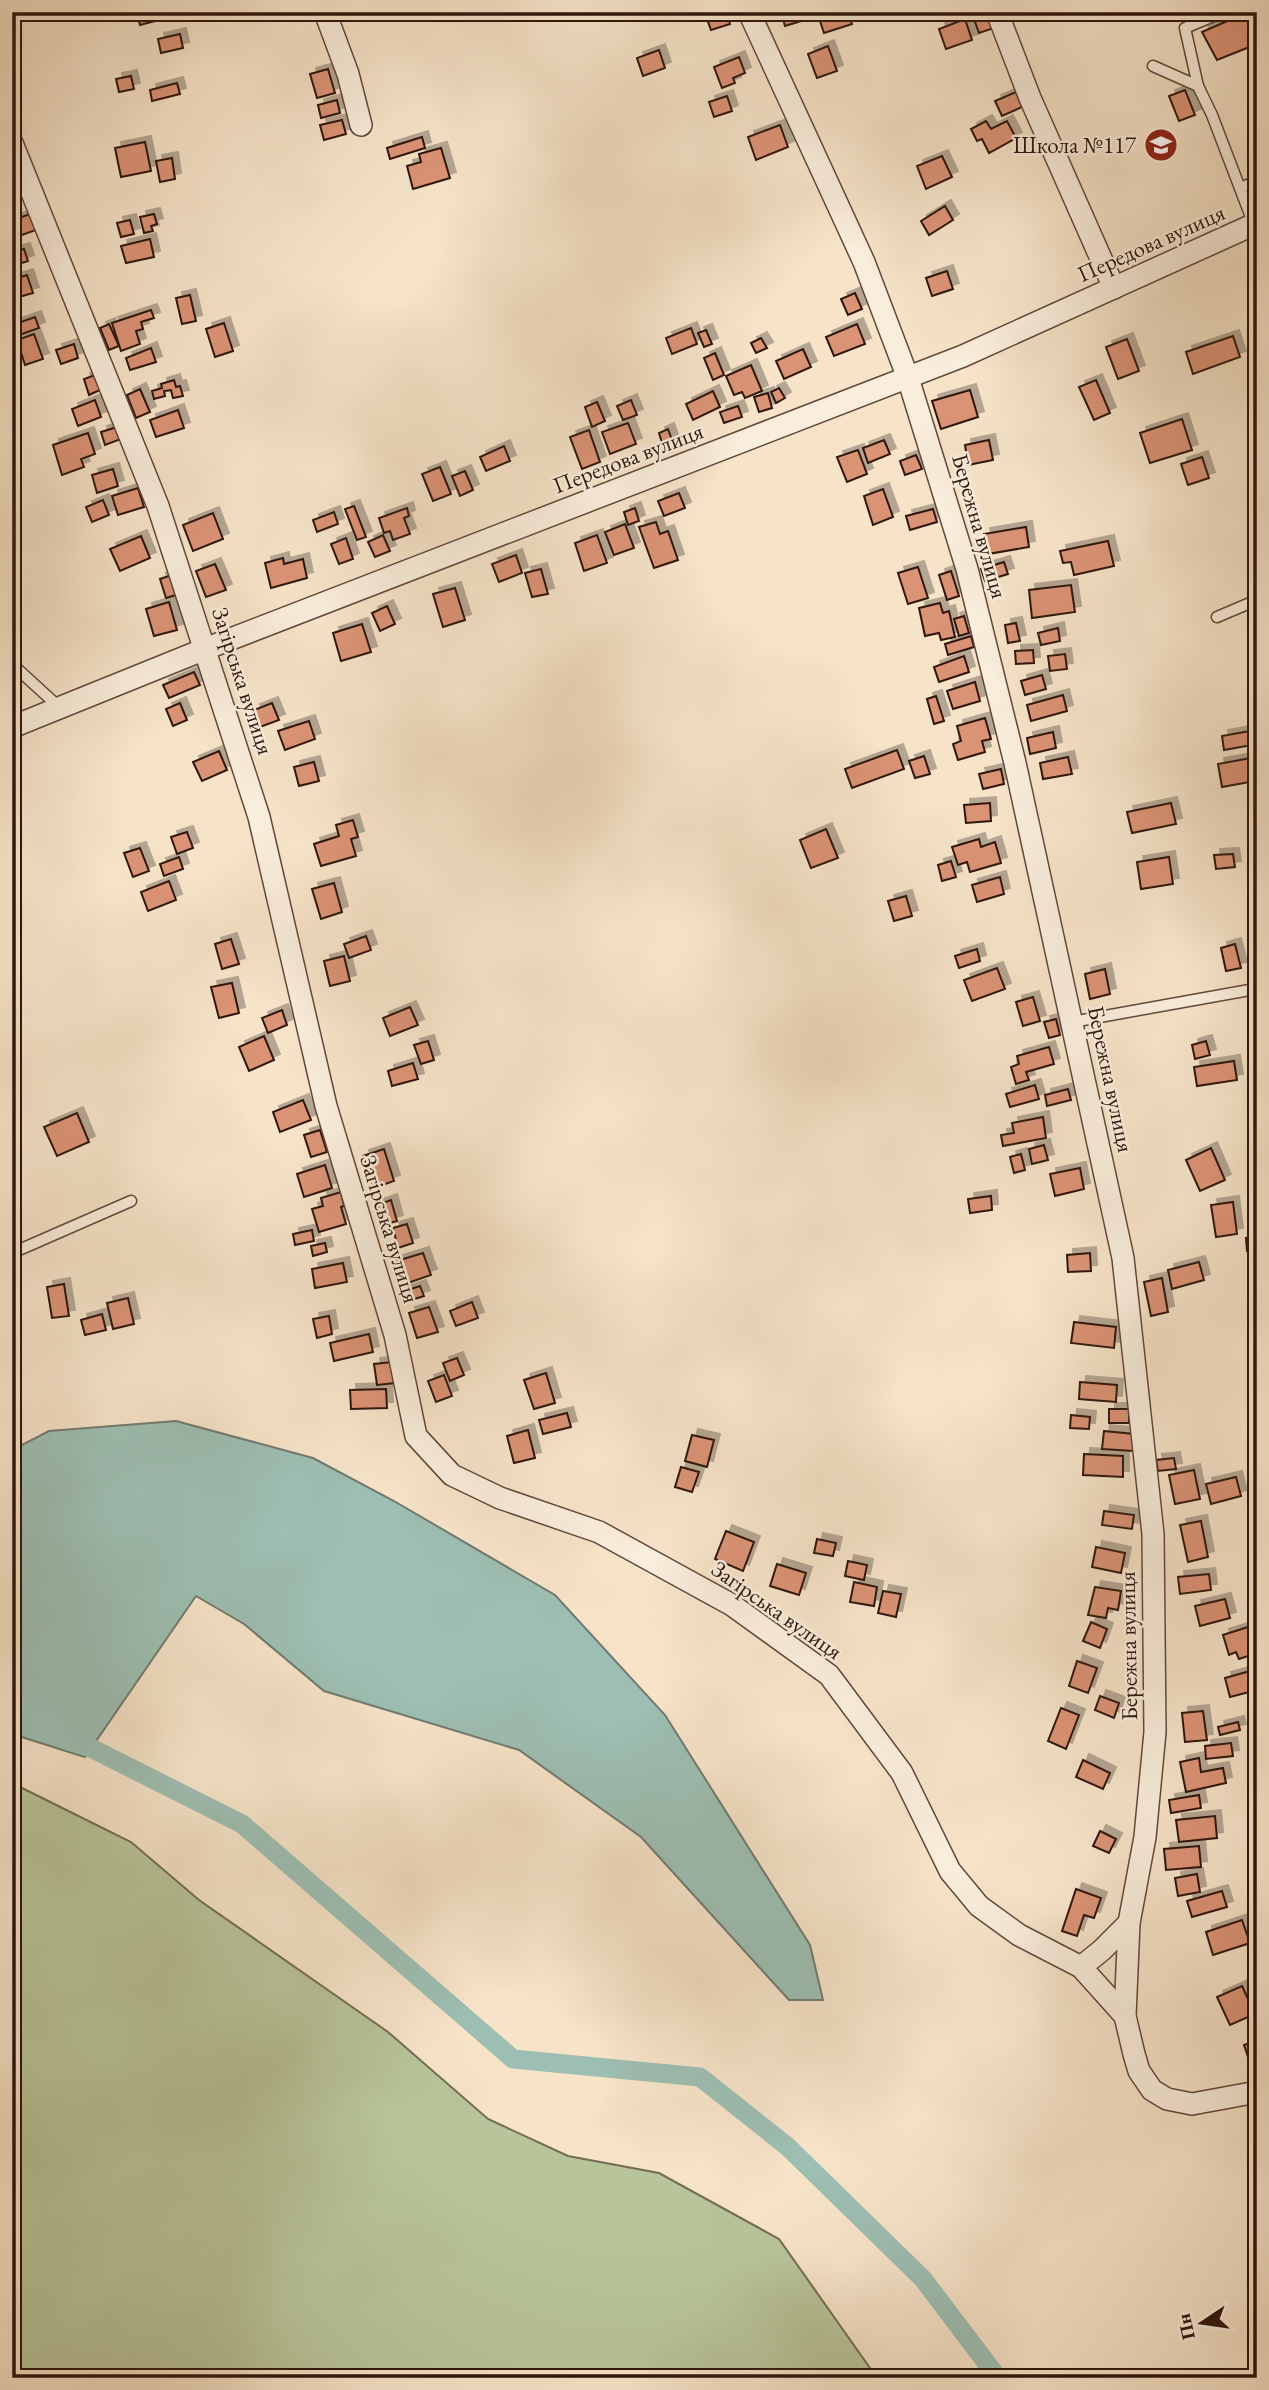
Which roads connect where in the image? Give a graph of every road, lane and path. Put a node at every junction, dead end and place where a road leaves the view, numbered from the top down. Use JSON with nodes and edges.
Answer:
{"nodes":[{"id":1,"x":325,"y":12,"type":"edge"},
{"id":2,"x":749,"y":12,"type":"edge"},
{"id":3,"x":997,"y":12,"type":"edge"},
{"id":4,"x":1223,"y":12,"type":"edge"},
{"id":5,"x":1153,"y":66,"type":"dead end"},
{"id":6,"x":1198,"y":86,"type":"junction"},
{"id":7,"x":361,"y":125,"type":"dead end"},
{"id":8,"x":12,"y":143,"type":"edge"},
{"id":9,"x":1257,"y":181,"type":"edge"},
{"id":10,"x":1240,"y":188,"type":"junction"},
{"id":11,"x":1255,"y":224,"type":"edge"},
{"id":12,"x":1114,"y":288,"type":"junction"},
{"id":13,"x":908,"y":378,"type":"junction"},
{"id":14,"x":1257,"y":600,"type":"edge"},
{"id":15,"x":1217,"y":618,"type":"dead end"},
{"id":16,"x":205,"y":649,"type":"junction"},
{"id":17,"x":12,"y":664,"type":"edge"},
{"id":18,"x":59,"y":707,"type":"junction"},
{"id":19,"x":12,"y":727,"type":"edge"},
{"id":20,"x":1255,"y":989,"type":"edge"},
{"id":21,"x":1072,"y":1023,"type":"junction"},
{"id":22,"x":131,"y":1201,"type":"dead end"},
{"id":23,"x":12,"y":1254,"type":"edge"},
{"id":24,"x":1129,"y":1923,"type":"junction"},
{"id":25,"x":1082,"y":1967,"type":"junction"},
{"id":26,"x":1125,"y":2016,"type":"junction"},
{"id":27,"x":1257,"y":2092,"type":"edge"}],
"edges":[{"from":1,"to":7,"type":"street"},
{"from":2,"to":13,"type":"street","name":"Бережна вулиця"},
{"from":3,"to":12,"type":"street"},
{"from":4,"to":6,"type":"lane"},
{"from":5,"to":6,"type":"lane"},
{"from":6,"to":10,"type":"lane"},
{"from":8,"to":16,"type":"street","name":"Загірська вулиця"},
{"from":9,"to":10,"type":"lane"},
{"from":10,"to":11,"type":"lane"},
{"from":11,"to":12,"type":"street","name":"Передова вулиця"},
{"from":12,"to":13,"type":"street","name":"Передова вулиця"},
{"from":13,"to":16,"type":"street","name":"Передова вулиця"},
{"from":13,"to":21,"type":"street","name":"Бережна вулиця"},
{"from":14,"to":15,"type":"lane"},
{"from":16,"to":18,"type":"street","name":"Передова вулиця"},
{"from":16,"to":25,"type":"street","name":"Загірська вулиця"},
{"from":17,"to":18,"type":"lane"},
{"from":18,"to":19,"type":"street","name":"Передова вулиця"},
{"from":20,"to":21,"type":"lane"},
{"from":21,"to":24,"type":"street","name":"Бережна вулиця"},
{"from":22,"to":23,"type":"lane"},
{"from":24,"to":25,"type":"street"},
{"from":24,"to":26,"type":"street","name":"Бережна вулиця"},
{"from":25,"to":26,"type":"street","name":"Загірська вулиця"},
{"from":26,"to":27,"type":"street","name":"Бережна вулиця"}]}
